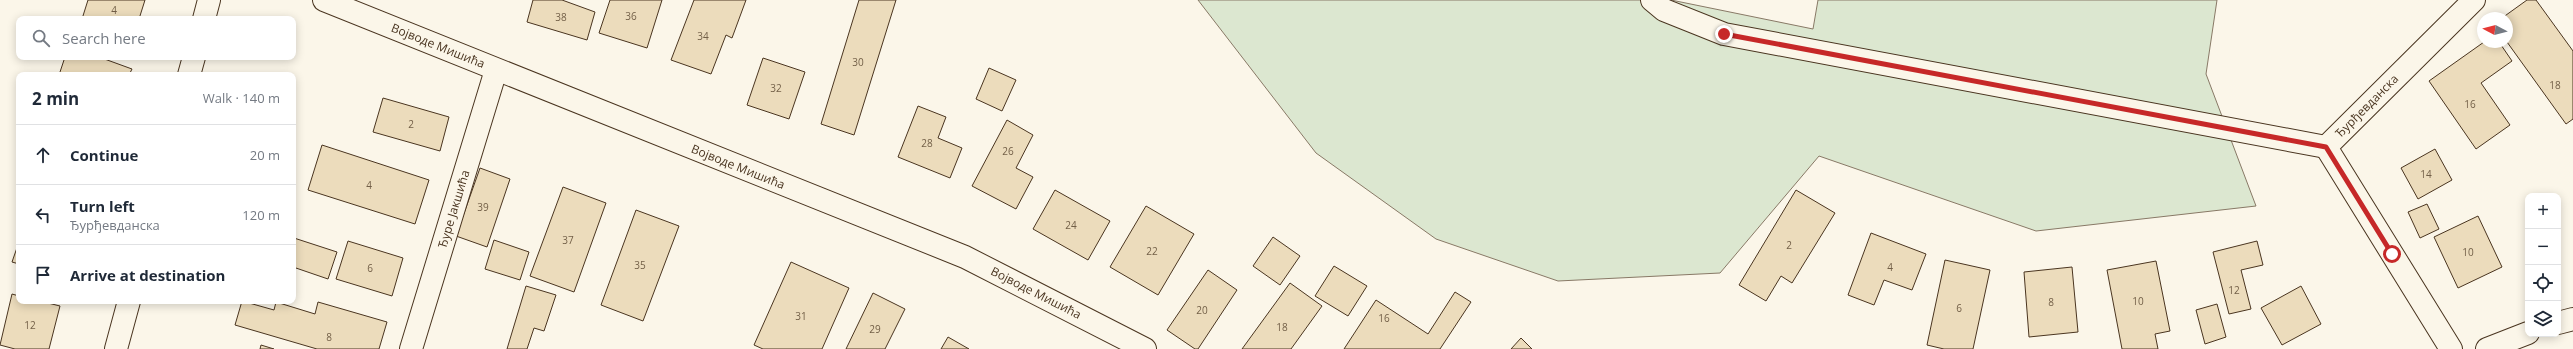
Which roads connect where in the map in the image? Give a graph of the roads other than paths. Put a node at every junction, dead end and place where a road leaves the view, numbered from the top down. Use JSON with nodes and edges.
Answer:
{"nodes":[{"id":1,"x":209,"y":0,"type":"edge"},
{"id":2,"x":324,"y":0,"type":"edge"},
{"id":3,"x":1652,"y":0,"type":"edge"},
{"id":4,"x":2474,"y":0,"type":"edge"},
{"id":5,"x":205,"y":16,"type":"edge"},
{"id":6,"x":193,"y":60,"type":"edge"},
{"id":7,"x":496,"y":70,"type":"junction"},
{"id":8,"x":190,"y":72,"type":"edge"},
{"id":9,"x":2326,"y":147,"type":"junction"},
{"id":10,"x":128,"y":304,"type":"edge"},
{"id":11,"x":2573,"y":319,"type":"edge"},
{"id":12,"x":2561,"y":322,"type":"edge"},
{"id":13,"x":2525,"y":334,"type":"edge"},
{"id":14,"x":116,"y":349,"type":"edge"},
{"id":15,"x":412,"y":349,"type":"edge"},
{"id":16,"x":1145,"y":349,"type":"edge"},
{"id":17,"x":2451,"y":349,"type":"edge"},
{"id":18,"x":2487,"y":349,"type":"edge"}],
"edges":[{"from":1,"to":5,"type":"street"},
{"from":2,"to":7,"type":"street","name":"Војводе Мишића"},
{"from":3,"to":9,"type":"street","name":"Ђурђевданска"},
{"from":4,"to":9,"type":"street","name":"Ђурђевданска"},
{"from":6,"to":8,"type":"street"},
{"from":7,"to":15,"type":"street","name":"Ђуре Јакшића"},
{"from":7,"to":16,"type":"street","name":"Војводе Мишића"},
{"from":9,"to":17,"type":"street"},
{"from":10,"to":14,"type":"street"},
{"from":11,"to":12,"type":"street"},
{"from":13,"to":18,"type":"street"}]}
